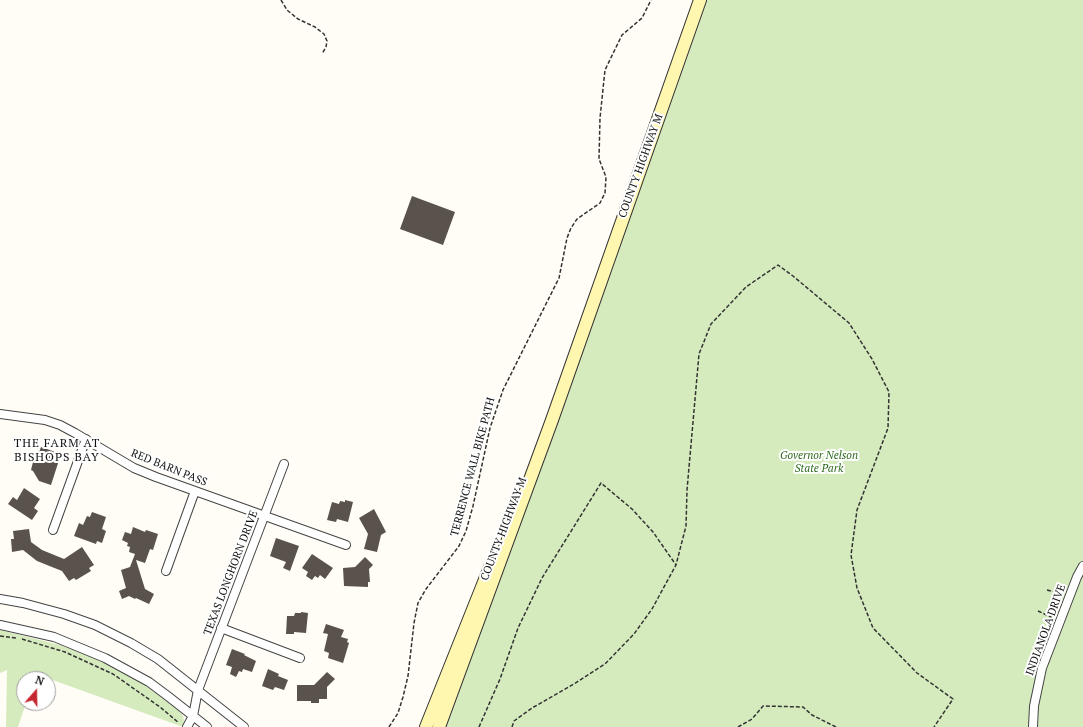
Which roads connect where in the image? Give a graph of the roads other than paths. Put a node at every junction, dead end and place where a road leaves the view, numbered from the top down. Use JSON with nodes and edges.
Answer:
{"nodes":[{"id":1,"x":700,"y":0,"type":"edge"},
{"id":2,"x":582,"y":332,"type":"junction"},
{"id":3,"x":0,"y":414,"type":"edge"},
{"id":4,"x":86,"y":439,"type":"junction"},
{"id":5,"x":284,"y":464,"type":"dead end"},
{"id":6,"x":195,"y":491,"type":"junction"},
{"id":7,"x":265,"y":516,"type":"junction"},
{"id":8,"x":53,"y":530,"type":"dead end"},
{"id":9,"x":346,"y":545,"type":"dead end"},
{"id":10,"x":1083,"y":566,"type":"edge"},
{"id":11,"x":166,"y":571,"type":"dead end"},
{"id":12,"x":0,"y":599,"type":"edge"},
{"id":13,"x":0,"y":625,"type":"edge"},
{"id":14,"x":221,"y":628,"type":"junction"},
{"id":15,"x":459,"y":646,"type":"junction"},
{"id":16,"x":300,"y":658,"type":"dead end"},
{"id":17,"x":198,"y":690,"type":"junction"},
{"id":18,"x":193,"y":716,"type":"junction"},
{"id":19,"x":187,"y":727,"type":"edge"},
{"id":20,"x":207,"y":727,"type":"edge"},
{"id":21,"x":244,"y":727,"type":"edge"},
{"id":22,"x":419,"y":727,"type":"edge"},
{"id":23,"x":426,"y":727,"type":"edge"},
{"id":24,"x":439,"y":727,"type":"edge"},
{"id":25,"x":1033,"y":727,"type":"edge"}],
"edges":[{"from":1,"to":2,"type":"main road","name":"COUNTY HIGHWAY M"},
{"from":2,"to":15,"type":"main road","name":"COUNTY HIGHWAY M"},
{"from":2,"to":24,"type":"main road","name":"COUNTY HIGHWAY M"},
{"from":3,"to":4,"type":"street","name":"RED BARN PASS"},
{"from":4,"to":6,"type":"street","name":"RED BARN PASS"},
{"from":4,"to":8,"type":"street"},
{"from":5,"to":7,"type":"street","name":"TEXAS LONGHORN DRIVE"},
{"from":6,"to":7,"type":"street","name":"RED BARN PASS"},
{"from":6,"to":11,"type":"street"},
{"from":7,"to":9,"type":"street","name":"RED BARN PASS"},
{"from":7,"to":14,"type":"street","name":"TEXAS LONGHORN DRIVE"},
{"from":10,"to":25,"type":"street","name":"INDIANOLA DRIVE"},
{"from":12,"to":17,"type":"street"},
{"from":13,"to":18,"type":"street"},
{"from":14,"to":16,"type":"street"},
{"from":14,"to":17,"type":"street","name":"TEXAS LONGHORN DRIVE"},
{"from":15,"to":22,"type":"main road"},
{"from":15,"to":23,"type":"main road","name":"COUNTY HIGHWAY M"},
{"from":17,"to":18,"type":"street","name":"TEXAS LONGHORN DRIVE"},
{"from":17,"to":21,"type":"street"},
{"from":18,"to":19,"type":"street","name":"TEXAS LONGHORN DRIVE"},
{"from":18,"to":20,"type":"street"}]}
